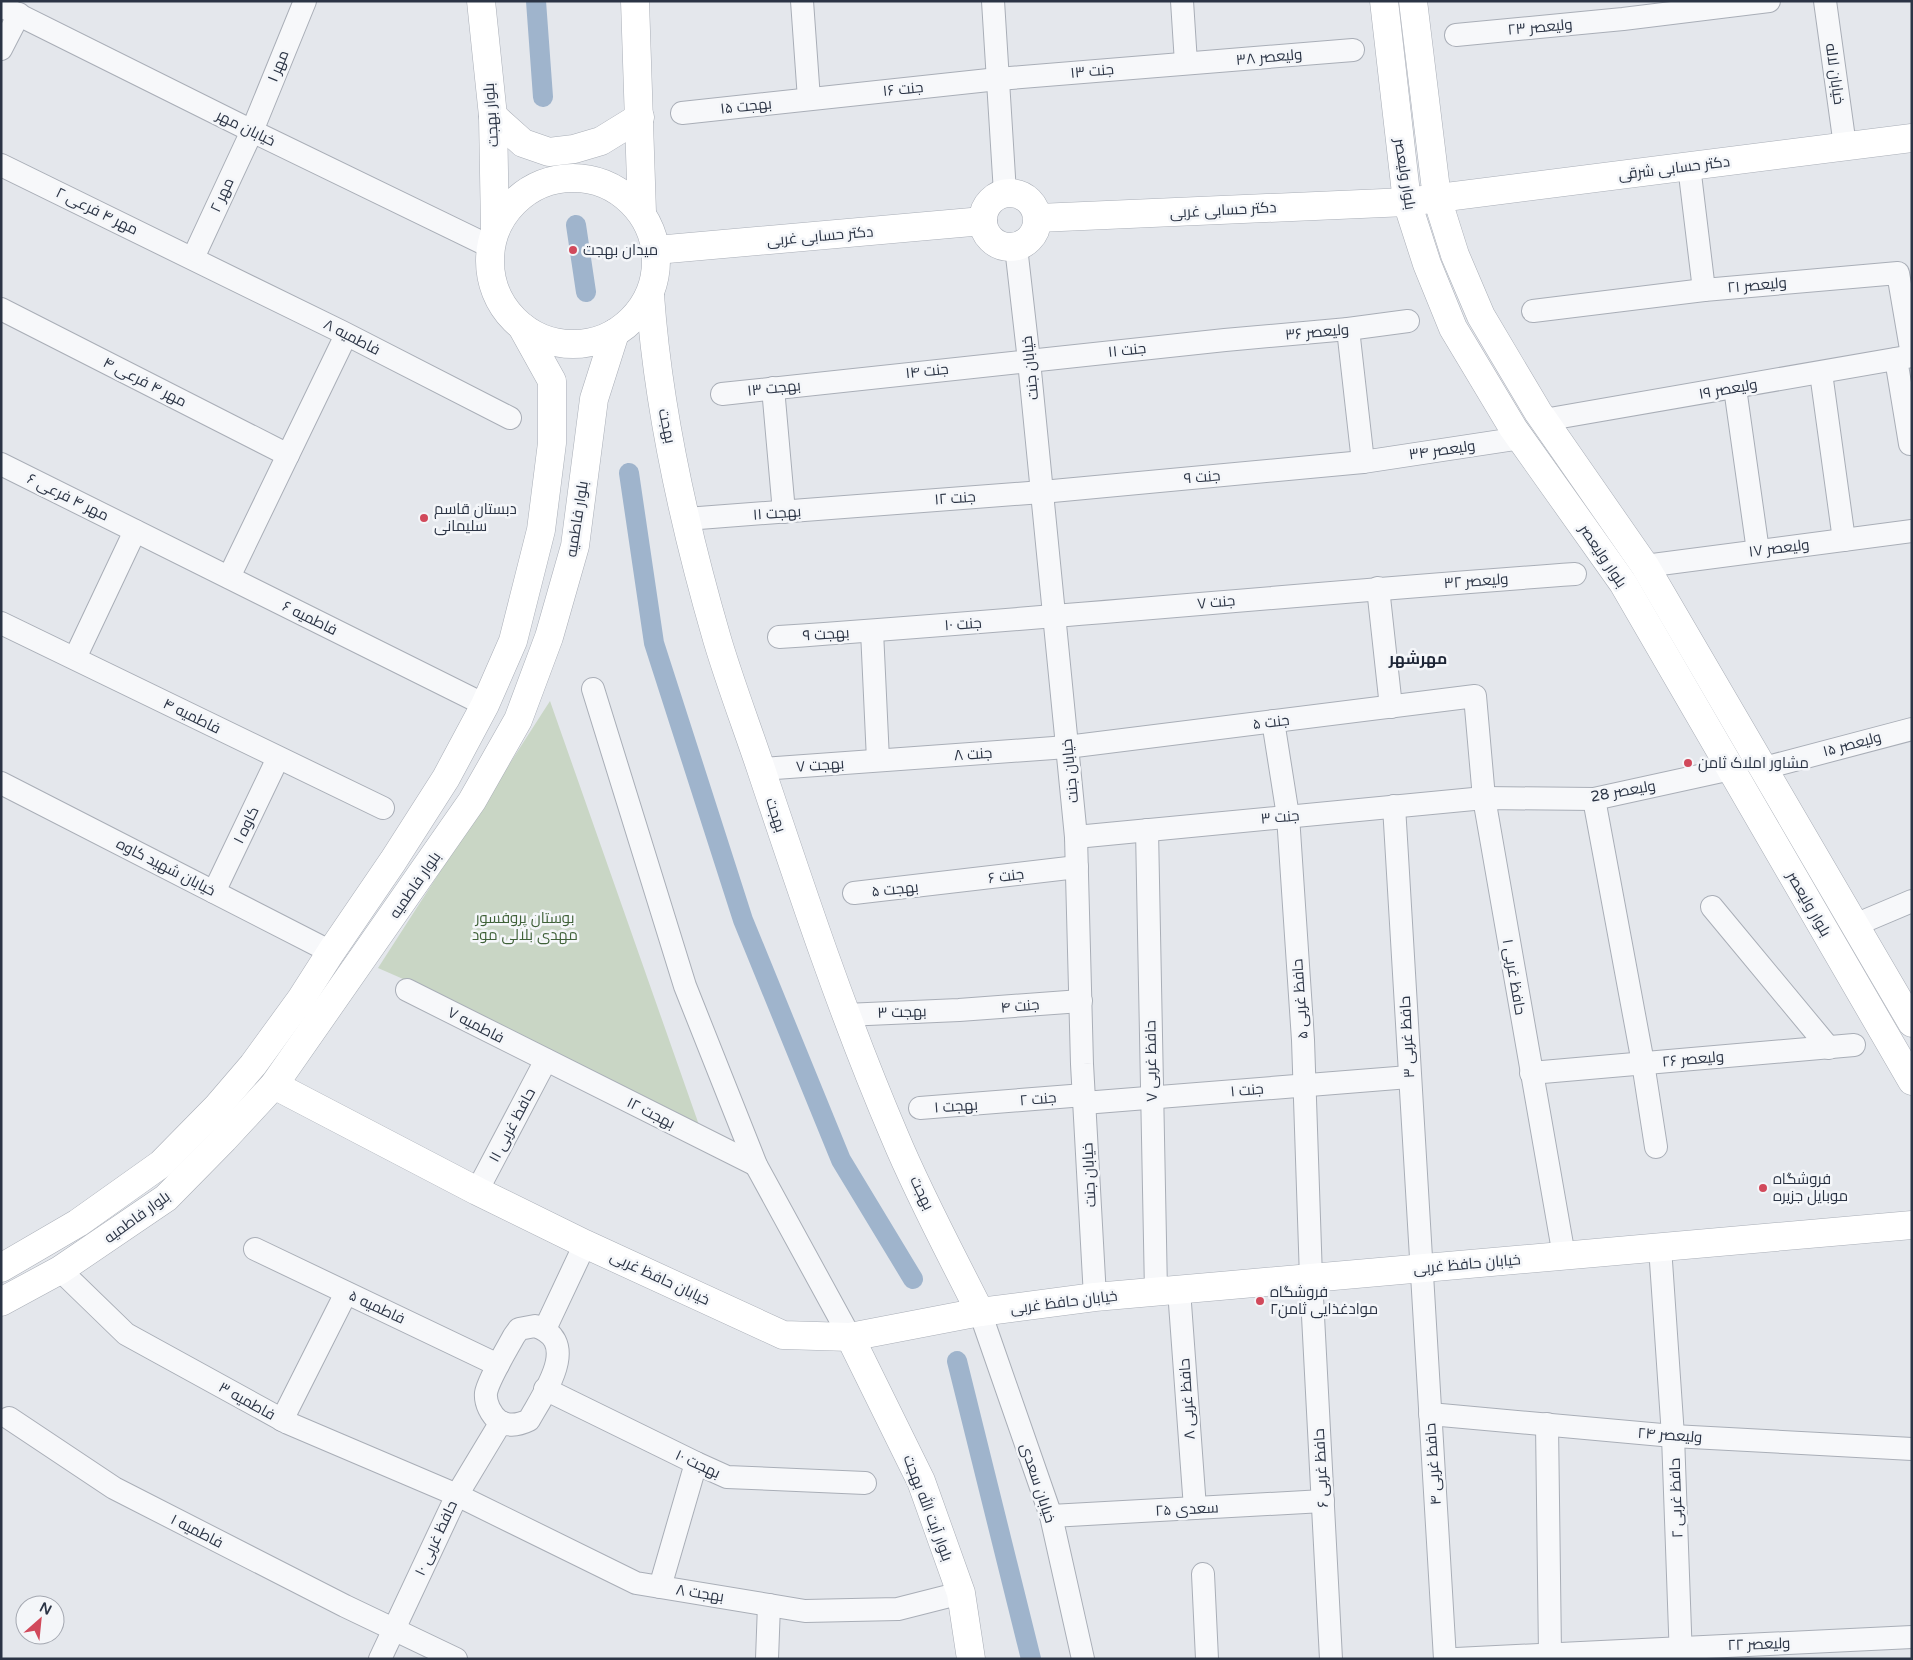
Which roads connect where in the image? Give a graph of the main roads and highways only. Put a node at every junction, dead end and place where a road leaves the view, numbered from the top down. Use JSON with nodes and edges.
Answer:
{"nodes":[{"id":1,"x":481,"y":1,"type":"edge"},
{"id":2,"x":635,"y":1,"type":"edge"},
{"id":3,"x":1384,"y":1,"type":"edge"},
{"id":4,"x":1413,"y":1,"type":"edge"},
{"id":5,"x":1424,"y":99,"type":"junction"},
{"id":6,"x":1395,"y":102,"type":"junction"},
{"id":7,"x":493,"y":116,"type":"junction"},
{"id":8,"x":640,"y":117,"type":"junction"},
{"id":9,"x":1912,"y":138,"type":"edge"},
{"id":10,"x":1437,"y":198,"type":"junction"},
{"id":11,"x":1407,"y":202,"type":"junction"},
{"id":12,"x":642,"y":213,"type":"junction"},
{"id":13,"x":1038,"y":218,"type":"junction"},
{"id":14,"x":983,"y":221,"type":"junction"},
{"id":15,"x":493,"y":238,"type":"junction"},
{"id":16,"x":656,"y":250,"type":"junction"},
{"id":17,"x":1455,"y":255,"type":"junction"},
{"id":18,"x":1427,"y":264,"type":"junction"},
{"id":19,"x":650,"y":295,"type":"junction"},
{"id":20,"x":522,"y":326,"type":"junction"},
{"id":21,"x":615,"y":333,"type":"junction"},
{"id":22,"x":1912,"y":1023,"type":"edge"},
{"id":23,"x":1912,"y":1081,"type":"edge"},
{"id":24,"x":274,"y":1085,"type":"junction"},
{"id":25,"x":1912,"y":1225,"type":"edge"},
{"id":26,"x":1,"y":1268,"type":"edge"},
{"id":27,"x":1,"y":1302,"type":"edge"},
{"id":28,"x":980,"y":1312,"type":"junction"},
{"id":29,"x":850,"y":1337,"type":"junction"},
{"id":30,"x":971,"y":1659,"type":"edge"}],
"edges":[{"from":1,"to":7,"type":"main road","name":"بلوار بهجت"},
{"from":2,"to":8,"type":"main road"},
{"from":3,"to":6,"type":"main road","name":"بلوار ولیعصر"},
{"from":4,"to":5,"type":"main road","name":"بلوار ولیعصر"},
{"from":5,"to":6,"type":"main road"},
{"from":5,"to":10,"type":"main road","name":"بلوار ولیعصر"},
{"from":6,"to":11,"type":"main road","name":"بلوار ولیعصر"},
{"from":7,"to":8,"type":"main road"},
{"from":7,"to":15,"type":"main road","name":"بلوار بهجت"},
{"from":8,"to":12,"type":"main road"},
{"from":9,"to":10,"type":"main road","name":"دکتر حسابی شرقی"},
{"from":10,"to":11,"type":"main road","name":"دکتر حسابی شرقی"},
{"from":10,"to":17,"type":"main road","name":"بلوار ولیعصر"},
{"from":11,"to":13,"type":"main road","name":"دکتر حسابی غربی"},
{"from":11,"to":18,"type":"main road","name":"بلوار ولیعصر"},
{"from":12,"to":15,"type":"main road"},
{"from":12,"to":16,"type":"main road"},
{"from":13,"to":14,"type":"main road"},
{"from":13,"to":14,"type":"main road"},
{"from":14,"to":16,"type":"main road","name":"دکتر حسابی غربی"},
{"from":15,"to":20,"type":"main road"},
{"from":16,"to":19,"type":"main road"},
{"from":17,"to":18,"type":"main road"},
{"from":17,"to":22,"type":"main road","name":"بلوار ولیعصر"},
{"from":18,"to":23,"type":"main road","name":"بلوار ولیعصر"},
{"from":19,"to":21,"type":"main road"},
{"from":19,"to":28,"type":"main road","name":"بهجت"},
{"from":20,"to":21,"type":"main road"},
{"from":20,"to":26,"type":"main road","name":"بلوار فاطمیه"},
{"from":21,"to":24,"type":"main road","name":"بلوار فاطمیه"},
{"from":24,"to":27,"type":"main road","name":"بلوار فاطمیه"},
{"from":24,"to":29,"type":"main road","name":"خیابان حافظ غربی"},
{"from":25,"to":28,"type":"main road","name":"خیابان حافظ غربی"},
{"from":28,"to":29,"type":"main road","name":"خیابان حافظ غربی"},
{"from":29,"to":30,"type":"main road","name":"بلوار آیت الله بهجت"}]}
